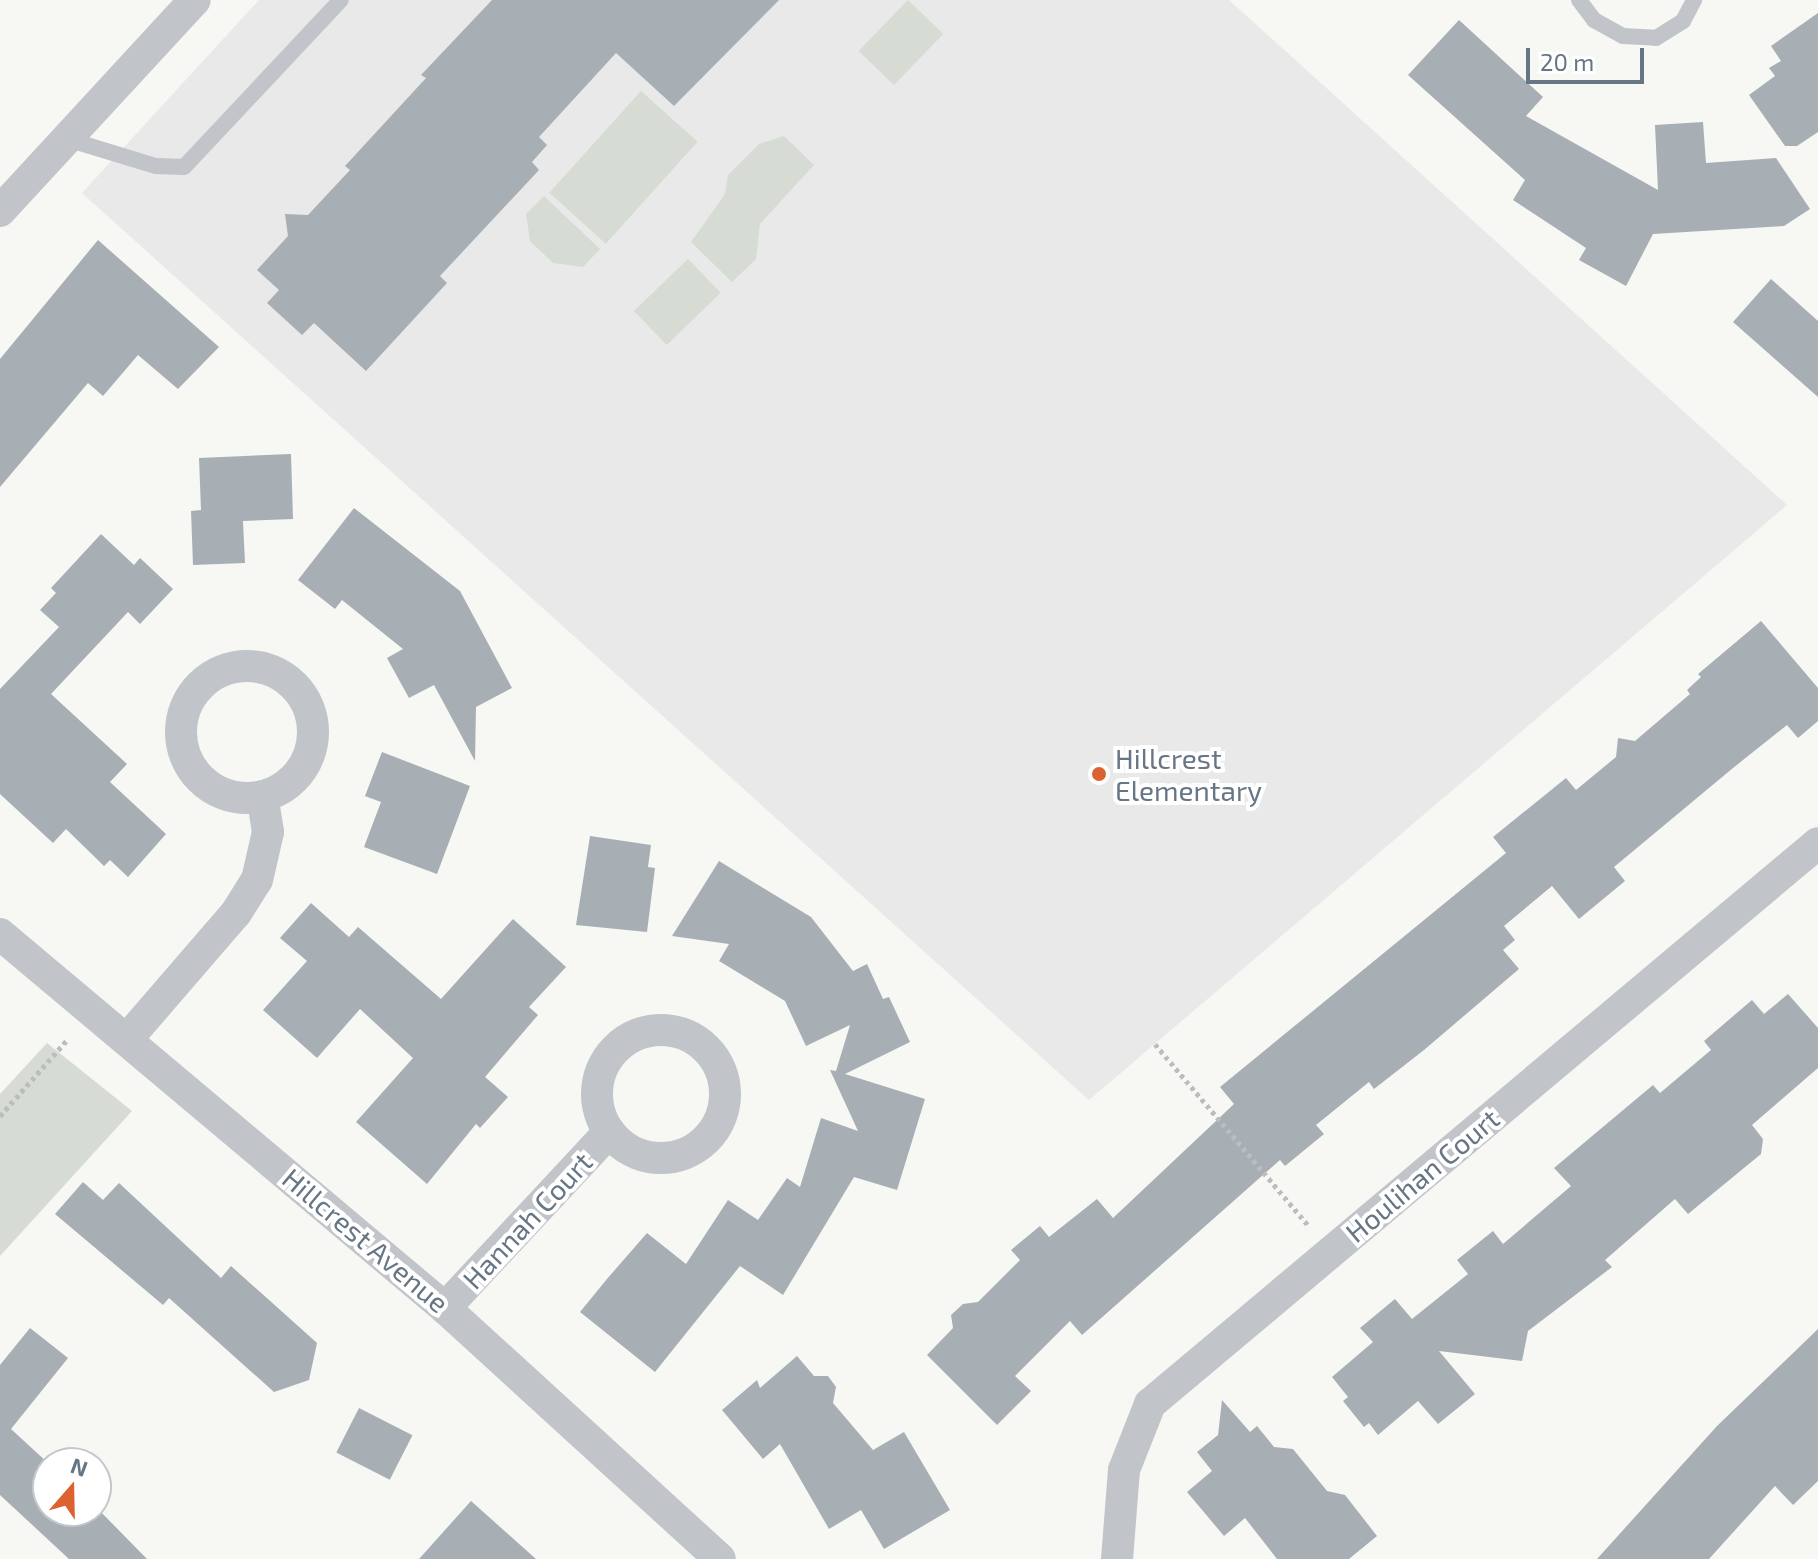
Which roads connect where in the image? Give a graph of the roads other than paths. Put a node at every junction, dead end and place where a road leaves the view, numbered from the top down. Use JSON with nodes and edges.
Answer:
{"nodes":[{"id":1,"x":195,"y":0,"type":"edge"},
{"id":2,"x":341,"y":0,"type":"edge"},
{"id":3,"x":1579,"y":0,"type":"edge"},
{"id":4,"x":1694,"y":0,"type":"edge"},
{"id":5,"x":67,"y":139,"type":"junction"},
{"id":6,"x":0,"y":211,"type":"edge"},
{"id":7,"x":262,"y":796,"type":"junction"},
{"id":8,"x":1818,"y":843,"type":"edge"},
{"id":9,"x":0,"y":934,"type":"edge"},
{"id":10,"x":128,"y":1038,"type":"junction"},
{"id":11,"x":609,"y":1132,"type":"junction"},
{"id":12,"x":445,"y":1308,"type":"junction"},
{"id":13,"x":720,"y":1559,"type":"edge"},
{"id":14,"x":1117,"y":1559,"type":"edge"}],
"edges":[{"from":1,"to":5,"type":"street"},
{"from":2,"to":5,"type":"lane"},
{"from":3,"to":4,"type":"lane"},
{"from":5,"to":6,"type":"street"},
{"from":7,"to":7,"type":"street"},
{"from":7,"to":10,"type":"street"},
{"from":8,"to":14,"type":"street","name":"Houlihan Court"},
{"from":9,"to":10,"type":"street","name":"Hillcrest Avenue"},
{"from":10,"to":12,"type":"street","name":"Hillcrest Avenue"},
{"from":11,"to":11,"type":"street","name":"Hannah Court"},
{"from":11,"to":12,"type":"street","name":"Hannah Court"},
{"from":12,"to":13,"type":"street","name":"Hillcrest Avenue"}]}
